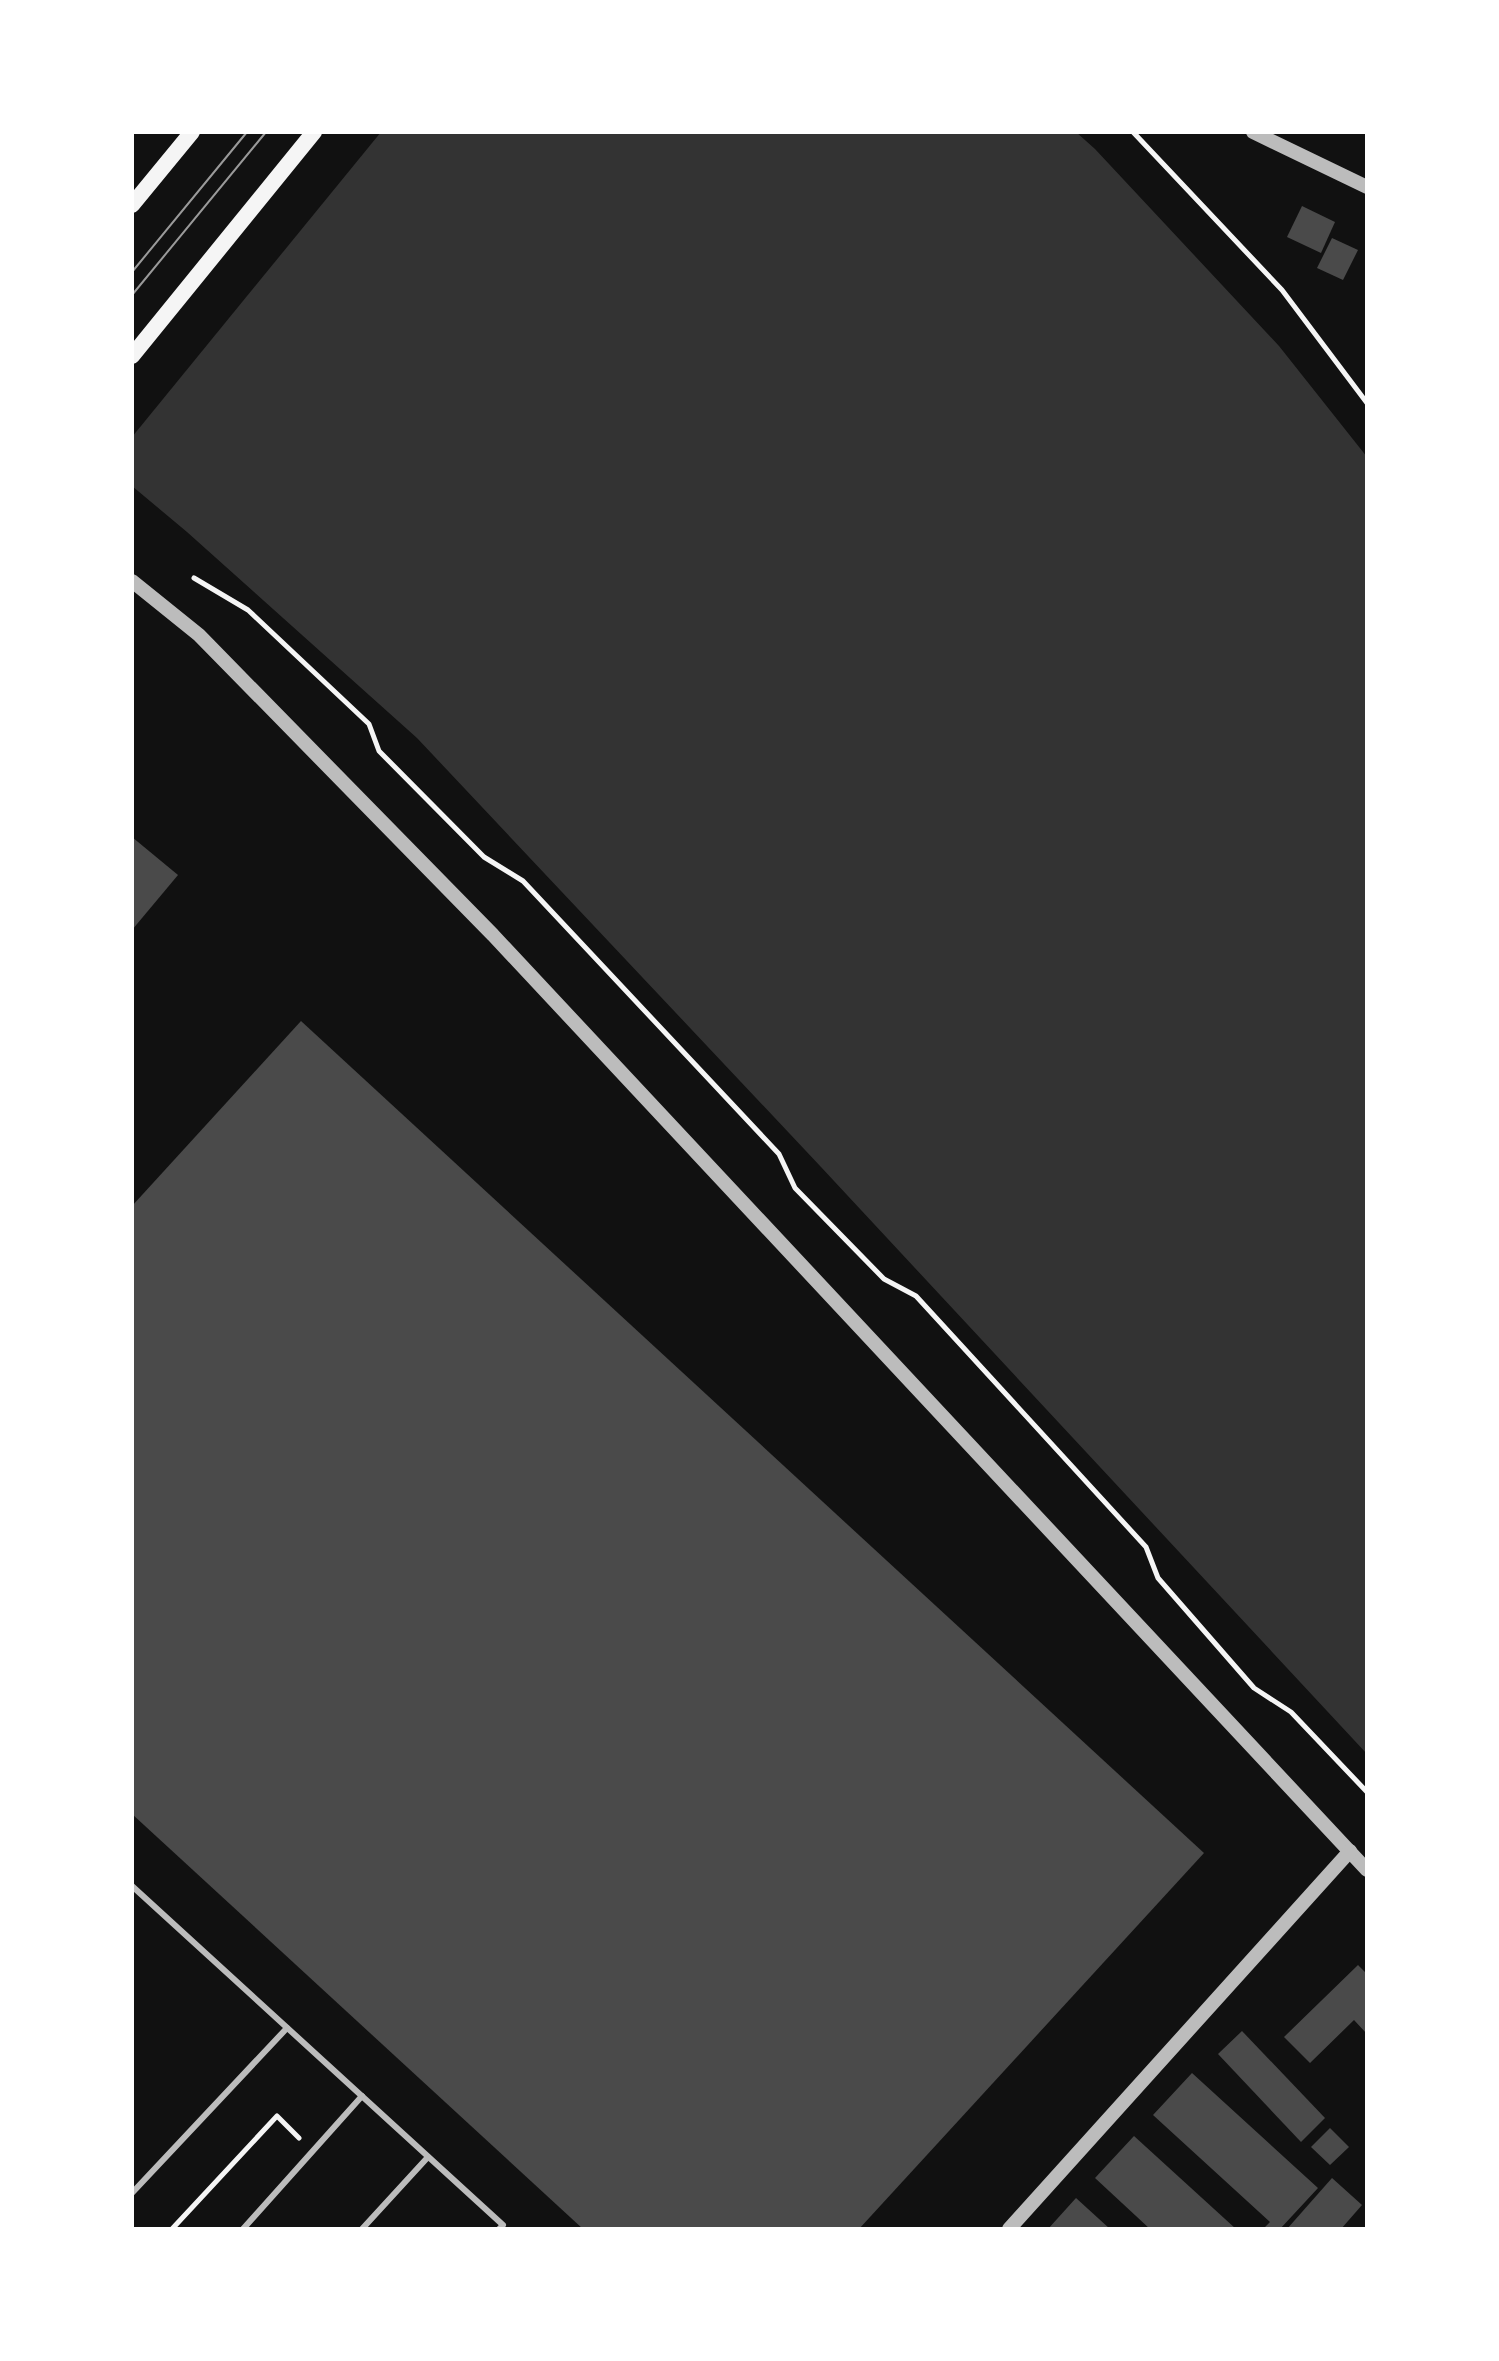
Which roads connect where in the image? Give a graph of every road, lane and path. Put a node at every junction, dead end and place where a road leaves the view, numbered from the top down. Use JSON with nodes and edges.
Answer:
{"nodes":[{"id":1,"x":192,"y":132,"type":"edge"},
{"id":2,"x":314,"y":132,"type":"edge"},
{"id":3,"x":1133,"y":132,"type":"edge"},
{"id":4,"x":1253,"y":132,"type":"edge"},
{"id":5,"x":1367,"y":187,"type":"edge"},
{"id":6,"x":132,"y":205,"type":"edge"},
{"id":7,"x":132,"y":356,"type":"edge"},
{"id":8,"x":1367,"y":403,"type":"edge"},
{"id":9,"x":194,"y":578,"type":"dead end"},
{"id":10,"x":132,"y":581,"type":"edge"},
{"id":11,"x":1367,"y":1792,"type":"edge"},
{"id":12,"x":1350,"y":1851,"type":"junction"},
{"id":13,"x":1367,"y":1870,"type":"edge"},
{"id":14,"x":132,"y":1886,"type":"edge"},
{"id":15,"x":287,"y":2028,"type":"junction"},
{"id":16,"x":362,"y":2096,"type":"junction"},
{"id":17,"x":309,"y":2129,"type":"dead end"},
{"id":18,"x":428,"y":2157,"type":"junction"},
{"id":19,"x":132,"y":2193,"type":"edge"},
{"id":20,"x":172,"y":2229,"type":"edge"},
{"id":21,"x":243,"y":2229,"type":"edge"},
{"id":22,"x":362,"y":2229,"type":"edge"},
{"id":23,"x":499,"y":2229,"type":"edge"},
{"id":24,"x":1009,"y":2229,"type":"edge"}],
"edges":[{"from":1,"to":6,"type":"main road"},
{"from":2,"to":7,"type":"main road"},
{"from":3,"to":8,"type":"path"},
{"from":4,"to":5,"type":"street"},
{"from":9,"to":11,"type":"path"},
{"from":10,"to":12,"type":"street"},
{"from":12,"to":13,"type":"street"},
{"from":12,"to":24,"type":"street"},
{"from":14,"to":15,"type":"lane"},
{"from":15,"to":16,"type":"lane"},
{"from":15,"to":19,"type":"lane"},
{"from":16,"to":18,"type":"lane"},
{"from":16,"to":21,"type":"lane"},
{"from":17,"to":20,"type":"path"},
{"from":18,"to":22,"type":"lane"},
{"from":18,"to":23,"type":"lane"}]}
